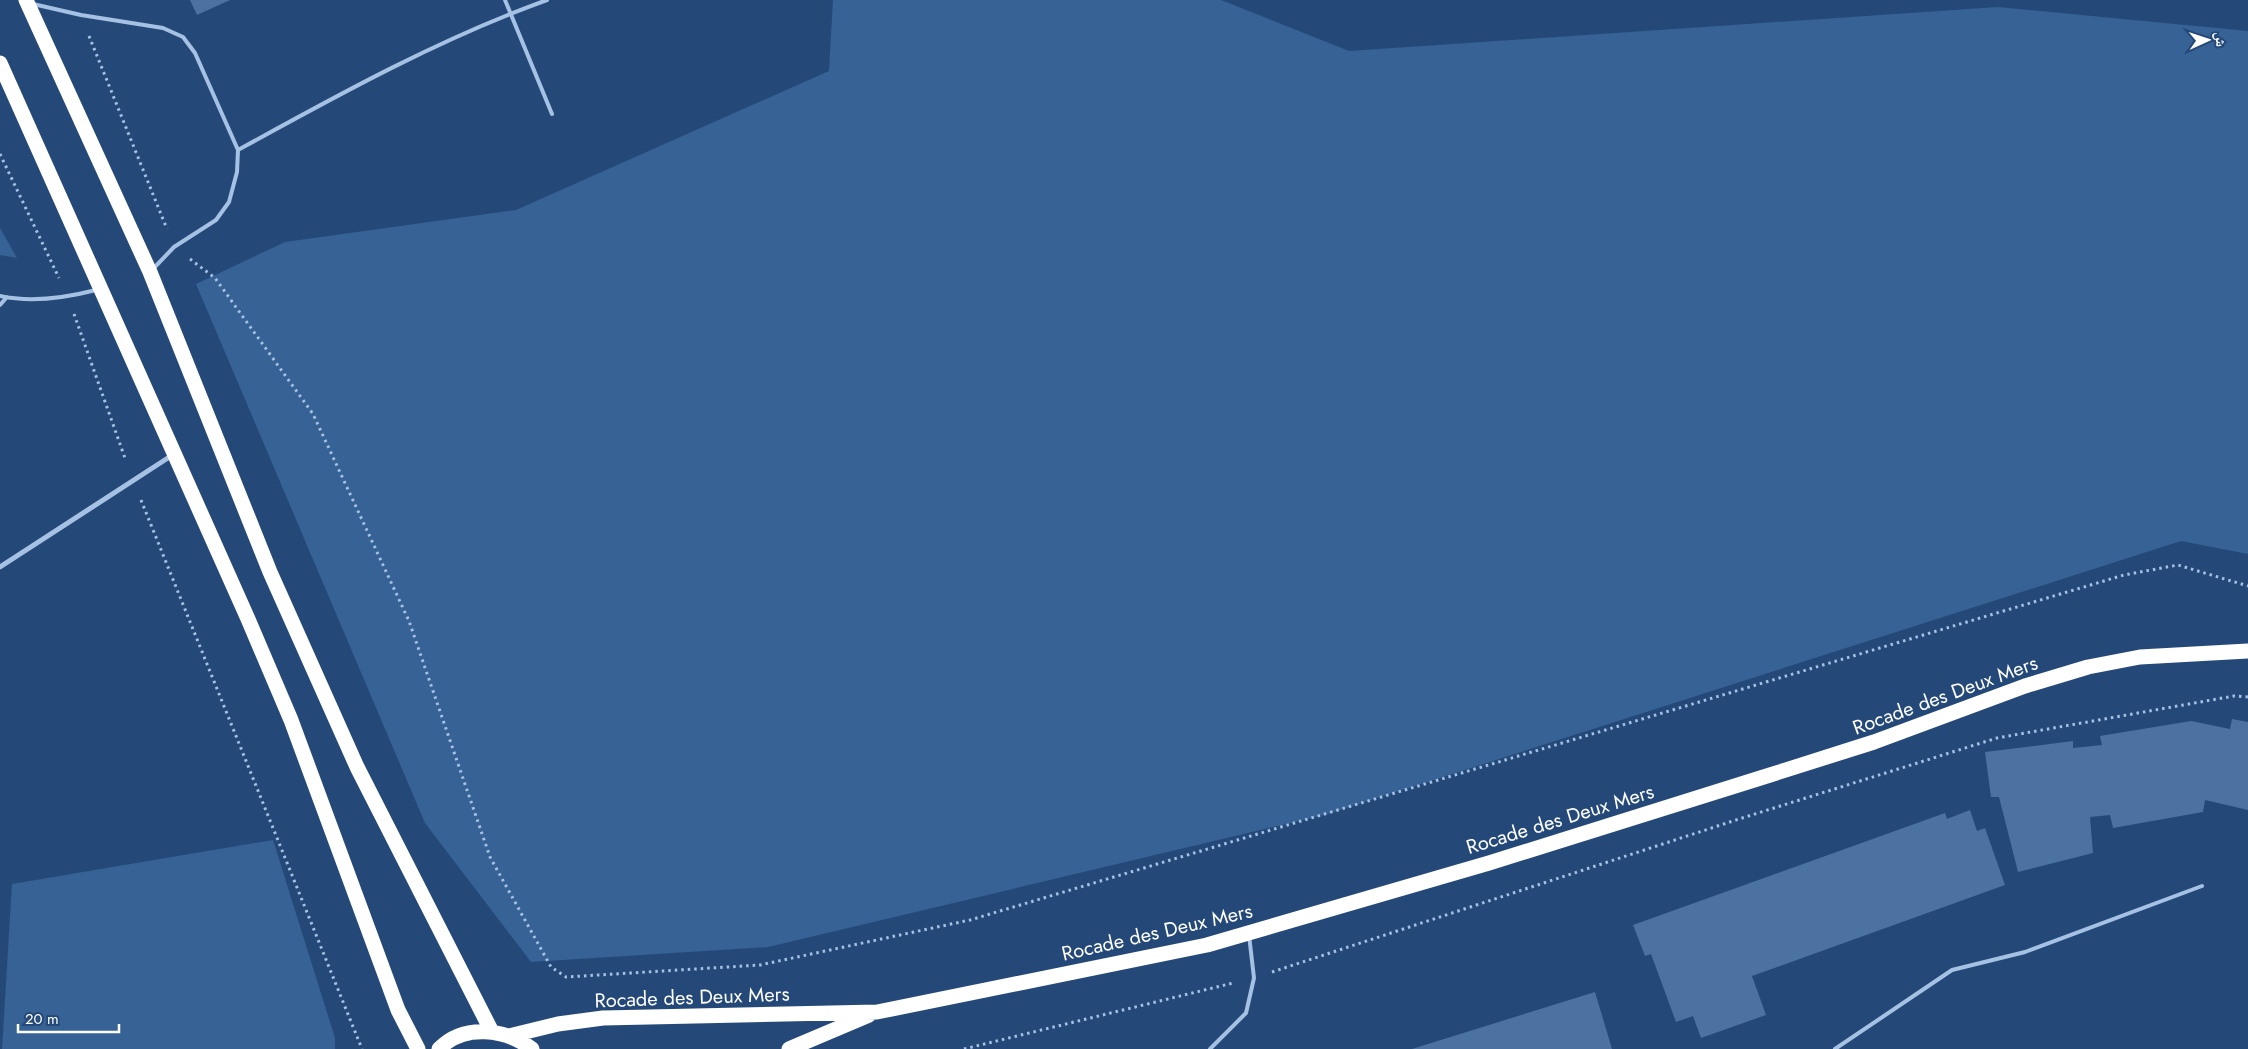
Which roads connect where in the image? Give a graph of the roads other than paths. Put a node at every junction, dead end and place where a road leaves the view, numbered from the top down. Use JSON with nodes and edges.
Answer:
{"nodes":[{"id":1,"x":505,"y":0,"type":"edge"},
{"id":2,"x":547,"y":0,"type":"edge"},
{"id":3,"x":27,"y":2,"type":"edge"},
{"id":4,"x":511,"y":13,"type":"junction"},
{"id":5,"x":0,"y":63,"type":"edge"},
{"id":6,"x":552,"y":114,"type":"dead end"},
{"id":7,"x":238,"y":150,"type":"junction"},
{"id":8,"x":150,"y":272,"type":"junction"},
{"id":9,"x":102,"y":288,"type":"junction"},
{"id":10,"x":0,"y":296,"type":"edge"},
{"id":11,"x":7,"y":297,"type":"junction"},
{"id":12,"x":0,"y":305,"type":"edge"},
{"id":13,"x":174,"y":454,"type":"junction"},
{"id":14,"x":0,"y":567,"type":"edge"},
{"id":15,"x":2248,"y":651,"type":"edge"},
{"id":16,"x":2202,"y":886,"type":"dead end"},
{"id":17,"x":1248,"y":933,"type":"junction"},
{"id":18,"x":877,"y":1012,"type":"junction"},
{"id":19,"x":492,"y":1032,"type":"junction"},
{"id":20,"x":509,"y":1036,"type":"junction"},
{"id":21,"x":418,"y":1049,"type":"edge"},
{"id":22,"x":439,"y":1049,"type":"edge"},
{"id":23,"x":532,"y":1049,"type":"edge"},
{"id":24,"x":789,"y":1049,"type":"edge"},
{"id":25,"x":1210,"y":1049,"type":"edge"},
{"id":26,"x":1835,"y":1049,"type":"edge"}],
"edges":[{"from":1,"to":4,"type":"lane"},
{"from":2,"to":4,"type":"lane"},
{"from":3,"to":7,"type":"lane"},
{"from":3,"to":8,"type":"highway"},
{"from":4,"to":6,"type":"lane"},
{"from":4,"to":7,"type":"lane"},
{"from":5,"to":9,"type":"highway"},
{"from":7,"to":8,"type":"lane"},
{"from":8,"to":19,"type":"highway"},
{"from":9,"to":11,"type":"lane"},
{"from":9,"to":13,"type":"highway"},
{"from":10,"to":11,"type":"lane"},
{"from":11,"to":12,"type":"lane"},
{"from":13,"to":14,"type":"street"},
{"from":13,"to":21,"type":"highway"},
{"from":15,"to":17,"type":"highway","name":"Rocade des Deux Mers"},
{"from":16,"to":26,"type":"lane"},
{"from":17,"to":18,"type":"highway","name":"Rocade des Deux Mers"},
{"from":17,"to":25,"type":"lane"},
{"from":18,"to":20,"type":"highway","name":"Rocade des Deux Mers"},
{"from":18,"to":24,"type":"highway","name":"Rocade des Deux Mers"},
{"from":19,"to":20,"type":"highway"},
{"from":19,"to":22,"type":"highway"},
{"from":20,"to":23,"type":"highway"}]}
